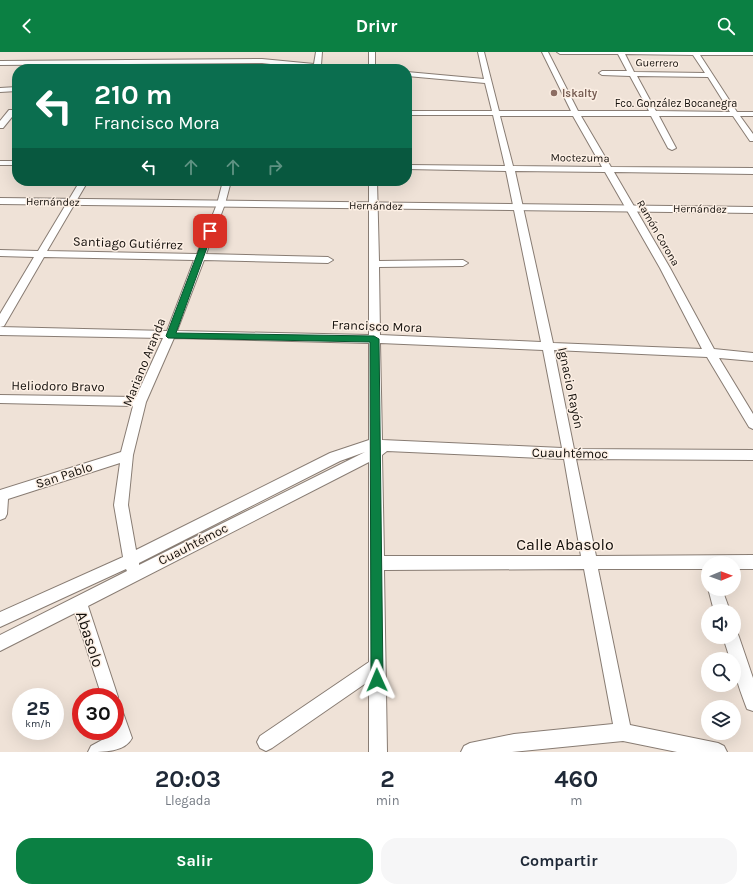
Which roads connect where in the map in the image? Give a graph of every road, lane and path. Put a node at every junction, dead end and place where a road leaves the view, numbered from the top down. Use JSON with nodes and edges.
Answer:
{"nodes":[{"id":1,"x":118,"y":52,"type":"edge"},
{"id":2,"x":169,"y":52,"type":"edge"},
{"id":3,"x":218,"y":52,"type":"edge"},
{"id":4,"x":265,"y":52,"type":"edge"},
{"id":5,"x":319,"y":52,"type":"edge"},
{"id":6,"x":372,"y":52,"type":"edge"},
{"id":7,"x":481,"y":52,"type":"edge"},
{"id":8,"x":545,"y":52,"type":"edge"},
{"id":9,"x":560,"y":52,"type":"edge"},
{"id":10,"x":621,"y":53,"type":"edge"},
{"id":11,"x":696,"y":53,"type":"edge"},
{"id":12,"x":753,"y":53,"type":"edge"},
{"id":13,"x":60,"y":60,"type":"junction"},
{"id":14,"x":262,"y":61,"type":"junction"},
{"id":15,"x":163,"y":62,"type":"junction"},
{"id":16,"x":214,"y":62,"type":"junction"},
{"id":17,"x":0,"y":63,"type":"edge"},
{"id":18,"x":111,"y":63,"type":"junction"},
{"id":19,"x":57,"y":64,"type":"edge"},
{"id":20,"x":261,"y":64,"type":"edge"},
{"id":21,"x":286,"y":64,"type":"edge"},
{"id":22,"x":318,"y":64,"type":"edge"},
{"id":23,"x":372,"y":64,"type":"edge"},
{"id":24,"x":602,"y":73,"type":"dead end"},
{"id":25,"x":412,"y":74,"type":"edge"},
{"id":26,"x":632,"y":74,"type":"junction"},
{"id":27,"x":711,"y":75,"type":"junction"},
{"id":28,"x":488,"y":81,"type":"junction"},
{"id":29,"x":12,"y":89,"type":"edge"},
{"id":30,"x":0,"y":90,"type":"edge"},
{"id":31,"x":12,"y":111,"type":"edge"},
{"id":32,"x":0,"y":112,"type":"edge"},
{"id":33,"x":412,"y":113,"type":"edge"},
{"id":34,"x":12,"y":114,"type":"edge"},
{"id":35,"x":497,"y":114,"type":"junction"},
{"id":36,"x":576,"y":114,"type":"junction"},
{"id":37,"x":654,"y":114,"type":"junction"},
{"id":38,"x":735,"y":114,"type":"junction"},
{"id":39,"x":753,"y":114,"type":"edge"},
{"id":40,"x":0,"y":126,"type":"edge"},
{"id":41,"x":753,"y":139,"type":"edge"},
{"id":42,"x":672,"y":148,"type":"dead end"},
{"id":43,"x":0,"y":163,"type":"edge"},
{"id":44,"x":12,"y":163,"type":"edge"},
{"id":45,"x":412,"y":167,"type":"edge"},
{"id":46,"x":509,"y":168,"type":"junction"},
{"id":47,"x":608,"y":170,"type":"junction"},
{"id":48,"x":753,"y":171,"type":"edge"},
{"id":49,"x":81,"y":186,"type":"edge"},
{"id":50,"x":226,"y":186,"type":"edge"},
{"id":51,"x":373,"y":186,"type":"edge"},
{"id":52,"x":0,"y":201,"type":"edge"},
{"id":53,"x":71,"y":202,"type":"junction"},
{"id":54,"x":221,"y":204,"type":"junction"},
{"id":55,"x":373,"y":206,"type":"junction"},
{"id":56,"x":519,"y":207,"type":"junction"},
{"id":57,"x":631,"y":209,"type":"junction"},
{"id":58,"x":753,"y":210,"type":"edge"},
{"id":59,"x":0,"y":253,"type":"edge"},
{"id":60,"x":41,"y":254,"type":"junction"},
{"id":61,"x":199,"y":258,"type":"junction"},
{"id":62,"x":328,"y":260,"type":"dead end"},
{"id":63,"x":463,"y":263,"type":"dead end"},
{"id":64,"x":374,"y":264,"type":"junction"},
{"id":65,"x":0,"y":323,"type":"edge"},
{"id":66,"x":0,"y":331,"type":"edge"},
{"id":67,"x":170,"y":336,"type":"junction"},
{"id":68,"x":374,"y":339,"type":"junction"},
{"id":69,"x":547,"y":346,"type":"junction"},
{"id":70,"x":710,"y":353,"type":"junction"},
{"id":71,"x":753,"y":357,"type":"edge"},
{"id":72,"x":0,"y":399,"type":"edge"},
{"id":73,"x":140,"y":402,"type":"junction"},
{"id":74,"x":753,"y":424,"type":"edge"},
{"id":75,"x":379,"y":447,"type":"junction"},
{"id":76,"x":570,"y":454,"type":"junction"},
{"id":77,"x":127,"y":455,"type":"junction"},
{"id":78,"x":753,"y":456,"type":"edge"},
{"id":79,"x":1,"y":495,"type":"edge"},
{"id":80,"x":0,"y":514,"type":"edge"},
{"id":81,"x":131,"y":560,"type":"junction"},
{"id":82,"x":589,"y":562,"type":"junction"},
{"id":83,"x":753,"y":562,"type":"edge"},
{"id":84,"x":376,"y":563,"type":"junction"},
{"id":85,"x":741,"y":563,"type":"edge"},
{"id":86,"x":701,"y":565,"type":"edge"},
{"id":87,"x":134,"y":575,"type":"junction"},
{"id":88,"x":79,"y":603,"type":"junction"},
{"id":89,"x":0,"y":620,"type":"edge"},
{"id":90,"x":0,"y":643,"type":"edge"},
{"id":91,"x":733,"y":644,"type":"edge"},
{"id":92,"x":377,"y":666,"type":"junction"},
{"id":93,"x":107,"y":688,"type":"edge"},
{"id":94,"x":753,"y":703,"type":"edge"},
{"id":95,"x":623,"y":732,"type":"junction"},
{"id":96,"x":119,"y":740,"type":"edge"},
{"id":97,"x":266,"y":742,"type":"dead end"},
{"id":98,"x":97,"y":752,"type":"edge"},
{"id":99,"x":378,"y":752,"type":"edge"},
{"id":100,"x":470,"y":752,"type":"edge"},
{"id":101,"x":718,"y":752,"type":"edge"}],
"edges":[{"from":1,"to":18,"type":"street"},
{"from":2,"to":15,"type":"street"},
{"from":3,"to":16,"type":"street"},
{"from":4,"to":14,"type":"street"},
{"from":5,"to":22,"type":"street"},
{"from":6,"to":23,"type":"street"},
{"from":7,"to":28,"type":"street","name":"Ignacio Rayón"},
{"from":8,"to":36,"type":"street","name":"Ramón Corona"},
{"from":9,"to":10,"type":"street"},
{"from":10,"to":11,"type":"street"},
{"from":10,"to":26,"type":"street"},
{"from":11,"to":12,"type":"street"},
{"from":11,"to":27,"type":"street"},
{"from":13,"to":17,"type":"street"},
{"from":13,"to":18,"type":"street"},
{"from":13,"to":19,"type":"street"},
{"from":14,"to":16,"type":"street"},
{"from":14,"to":20,"type":"street"},
{"from":14,"to":21,"type":"street"},
{"from":15,"to":16,"type":"street"},
{"from":15,"to":18,"type":"street"},
{"from":24,"to":26,"type":"street","name":"Guerrero"},
{"from":25,"to":28,"type":"street"},
{"from":26,"to":27,"type":"street","name":"Guerrero"},
{"from":26,"to":37,"type":"street"},
{"from":27,"to":38,"type":"street"},
{"from":28,"to":35,"type":"street","name":"Ignacio Rayón"},
{"from":29,"to":30,"type":"street"},
{"from":31,"to":32,"type":"street"},
{"from":33,"to":35,"type":"street","name":"Fco. González Bocanegra"},
{"from":34,"to":40,"type":"street"},
{"from":35,"to":36,"type":"street","name":"Fco. González Bocanegra"},
{"from":35,"to":46,"type":"street","name":"Ignacio Rayón"},
{"from":36,"to":37,"type":"street","name":"Fco. González Bocanegra"},
{"from":36,"to":47,"type":"street","name":"Ramón Corona"},
{"from":37,"to":38,"type":"street","name":"Fco. González Bocanegra"},
{"from":37,"to":42,"type":"street"},
{"from":38,"to":39,"type":"street","name":"Fco. González Bocanegra"},
{"from":38,"to":41,"type":"street"},
{"from":43,"to":44,"type":"street"},
{"from":45,"to":46,"type":"street","name":"Moctezuma"},
{"from":46,"to":47,"type":"street","name":"Moctezuma"},
{"from":46,"to":56,"type":"street","name":"Ignacio Rayón"},
{"from":47,"to":48,"type":"street","name":"Moctezuma"},
{"from":47,"to":57,"type":"street","name":"Ramón Corona"},
{"from":49,"to":53,"type":"street"},
{"from":50,"to":54,"type":"street","name":"Mariano Aranda"},
{"from":51,"to":55,"type":"street"},
{"from":52,"to":53,"type":"street","name":"Hernández"},
{"from":53,"to":54,"type":"street","name":"Hernández"},
{"from":53,"to":60,"type":"street"},
{"from":54,"to":55,"type":"street","name":"Hernández"},
{"from":54,"to":61,"type":"street","name":"Mariano Aranda"},
{"from":55,"to":56,"type":"street","name":"Hernández"},
{"from":55,"to":64,"type":"street"},
{"from":56,"to":57,"type":"street","name":"Hernández"},
{"from":56,"to":69,"type":"street","name":"Ignacio Rayón"},
{"from":57,"to":58,"type":"street","name":"Hernández"},
{"from":57,"to":70,"type":"street","name":"Ramón Corona"},
{"from":59,"to":60,"type":"street","name":"Santiago Gutiérrez"},
{"from":60,"to":61,"type":"street","name":"Santiago Gutiérrez"},
{"from":60,"to":65,"type":"street"},
{"from":61,"to":62,"type":"street","name":"Santiago Gutiérrez"},
{"from":61,"to":67,"type":"street","name":"Mariano Aranda"},
{"from":63,"to":64,"type":"street"},
{"from":64,"to":68,"type":"street"},
{"from":66,"to":67,"type":"street","name":"Francisco Mora"},
{"from":67,"to":68,"type":"street","name":"Francisco Mora"},
{"from":67,"to":73,"type":"street","name":"Mariano Aranda"},
{"from":68,"to":69,"type":"street","name":"Francisco Mora"},
{"from":68,"to":75,"type":"street"},
{"from":69,"to":70,"type":"street","name":"Francisco Mora"},
{"from":69,"to":76,"type":"street","name":"Ignacio Rayón"},
{"from":70,"to":71,"type":"street","name":"Francisco Mora"},
{"from":70,"to":74,"type":"street","name":"Ramón Corona"},
{"from":72,"to":73,"type":"street","name":"Heliodoro Bravo"},
{"from":73,"to":77,"type":"street","name":"Mariano Aranda"},
{"from":75,"to":76,"type":"street","name":"Cuauhtémoc"},
{"from":75,"to":81,"type":"street","name":"Cuauhtémoc"},
{"from":75,"to":84,"type":"street"},
{"from":75,"to":87,"type":"street","name":"Cuauhtémoc"},
{"from":76,"to":78,"type":"street","name":"Cuauhtémoc"},
{"from":76,"to":82,"type":"street","name":"Ignacio Rayón"},
{"from":77,"to":79,"type":"street","name":"San Pablo"},
{"from":77,"to":81,"type":"street","name":"Mariano Aranda"},
{"from":79,"to":80,"type":"street"},
{"from":81,"to":87,"type":"street","name":"Mariano Aranda"},
{"from":81,"to":89,"type":"street","name":"Cuauhtémoc"},
{"from":82,"to":84,"type":"street","name":"Calle Abasolo"},
{"from":82,"to":86,"type":"street","name":"Calle Abasolo"},
{"from":82,"to":95,"type":"street","name":"Ignacio Rayón"},
{"from":83,"to":85,"type":"street","name":"Calle Abasolo"},
{"from":84,"to":92,"type":"street"},
{"from":87,"to":88,"type":"street","name":"Cuauhtémoc"},
{"from":88,"to":90,"type":"street","name":"Cuauhtémoc"},
{"from":88,"to":93,"type":"street","name":"Abasolo"},
{"from":91,"to":94,"type":"street"},
{"from":92,"to":97,"type":"street"},
{"from":92,"to":99,"type":"street"},
{"from":95,"to":100,"type":"street"},
{"from":95,"to":101,"type":"street"},
{"from":96,"to":98,"type":"street"}]}
